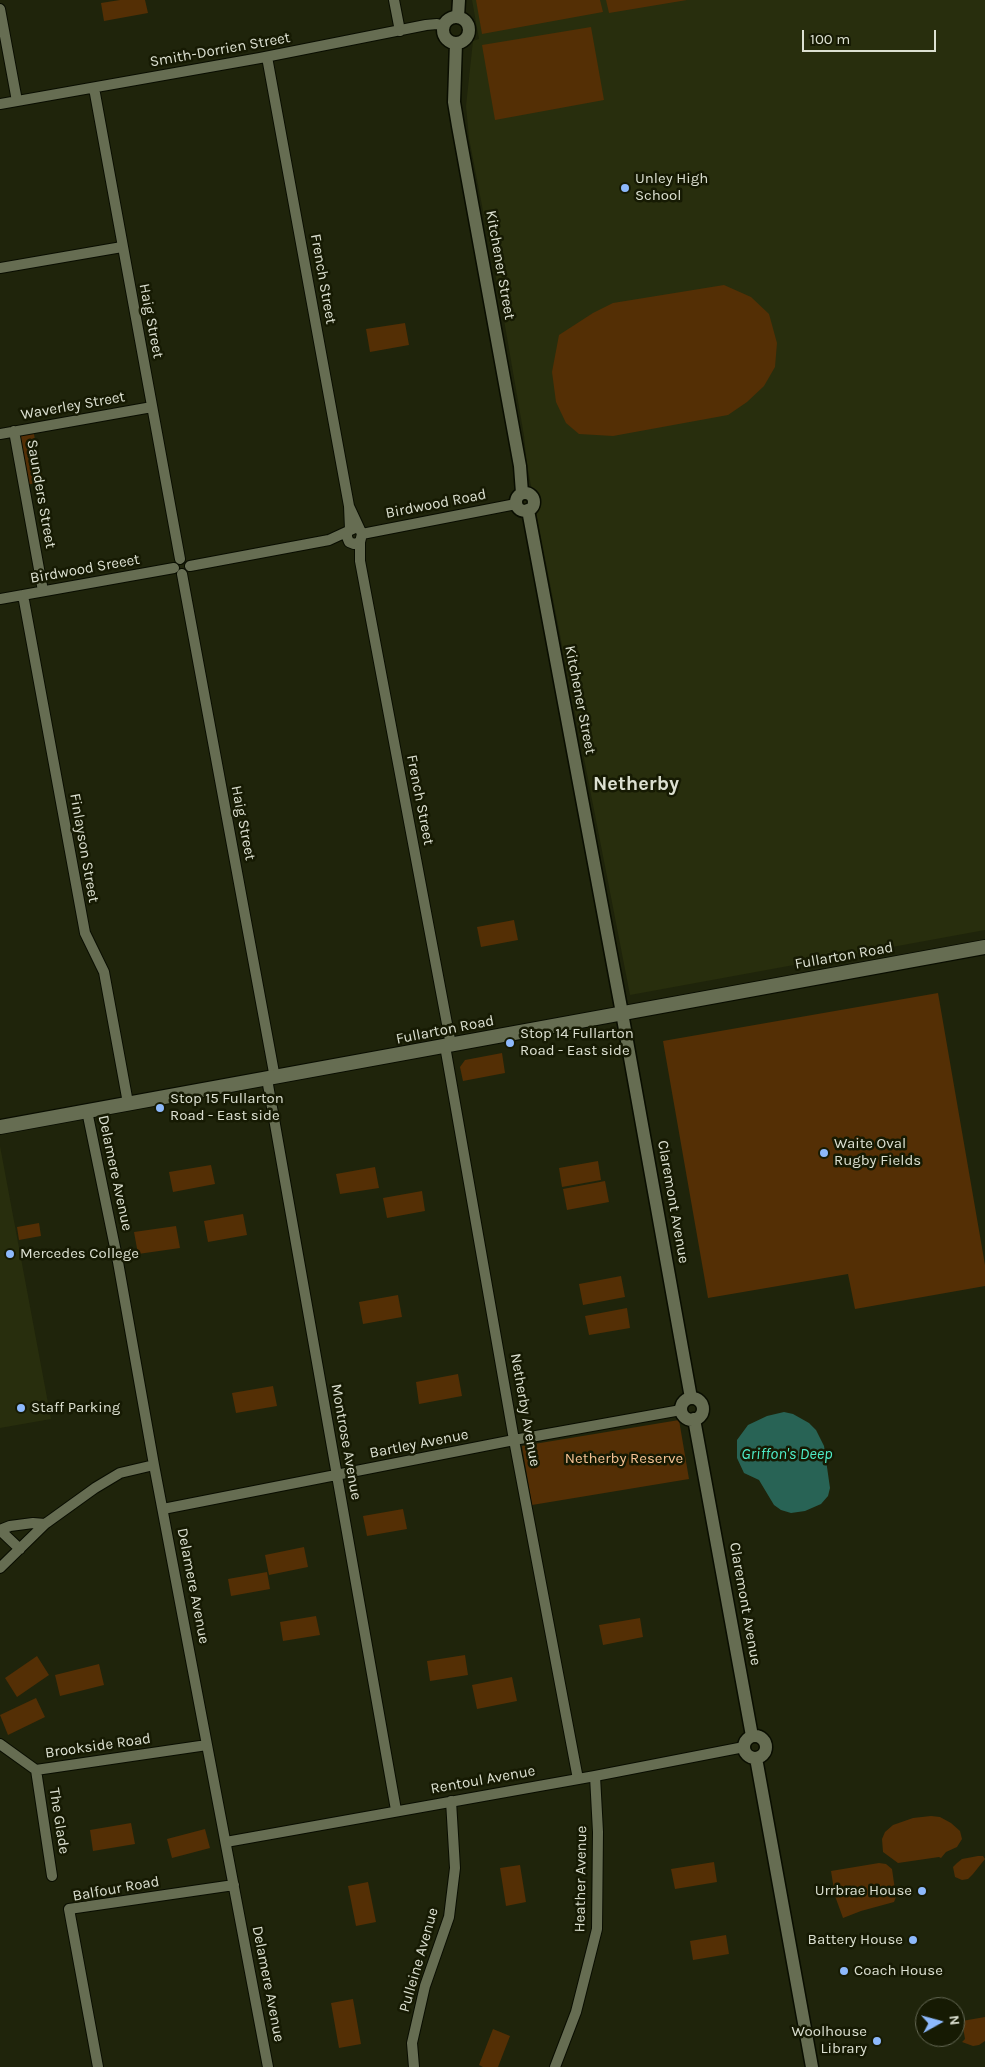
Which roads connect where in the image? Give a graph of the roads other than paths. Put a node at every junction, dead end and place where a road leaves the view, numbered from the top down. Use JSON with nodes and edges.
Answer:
{"nodes":[{"id":1,"x":394,"y":0,"type":"edge"},
{"id":2,"x":459,"y":0,"type":"edge"},
{"id":3,"x":0,"y":9,"type":"edge"},
{"id":4,"x":458,"y":17,"type":"junction"},
{"id":5,"x":444,"y":26,"type":"junction"},
{"id":6,"x":400,"y":31,"type":"junction"},
{"id":7,"x":456,"y":43,"type":"junction"},
{"id":8,"x":267,"y":57,"type":"junction"},
{"id":9,"x":94,"y":88,"type":"junction"},
{"id":10,"x":17,"y":101,"type":"junction"},
{"id":11,"x":0,"y":104,"type":"edge"},
{"id":12,"x":122,"y":246,"type":"junction"},
{"id":13,"x":0,"y":268,"type":"edge"},
{"id":14,"x":152,"y":407,"type":"junction"},
{"id":15,"x":14,"y":431,"type":"junction"},
{"id":16,"x":0,"y":434,"type":"edge"},
{"id":17,"x":519,"y":498,"type":"junction"},
{"id":18,"x":354,"y":536,"type":"junction"},
{"id":19,"x":179,"y":567,"type":"junction"},
{"id":20,"x":44,"y":591,"type":"junction"},
{"id":21,"x":23,"y":595,"type":"junction"},
{"id":22,"x":0,"y":599,"type":"edge"},
{"id":23,"x":985,"y":947,"type":"edge"},
{"id":24,"x":622,"y":1013,"type":"junction"},
{"id":25,"x":448,"y":1046,"type":"junction"},
{"id":26,"x":271,"y":1079,"type":"junction"},
{"id":27,"x":128,"y":1103,"type":"junction"},
{"id":28,"x":87,"y":1111,"type":"junction"},
{"id":29,"x":0,"y":1127,"type":"edge"},
{"id":30,"x":691,"y":1398,"type":"junction"},
{"id":31,"x":681,"y":1410,"type":"junction"},
{"id":32,"x":694,"y":1420,"type":"junction"},
{"id":33,"x":514,"y":1440,"type":"junction"},
{"id":34,"x":154,"y":1465,"type":"junction"},
{"id":35,"x":337,"y":1476,"type":"junction"},
{"id":36,"x":163,"y":1509,"type":"junction"},
{"id":37,"x":45,"y":1524,"type":"junction"},
{"id":38,"x":0,"y":1530,"type":"edge"},
{"id":39,"x":20,"y":1549,"type":"junction"},
{"id":40,"x":0,"y":1568,"type":"edge"},
{"id":41,"x":752,"y":1736,"type":"junction"},
{"id":42,"x":0,"y":1744,"type":"edge"},
{"id":43,"x":207,"y":1744,"type":"junction"},
{"id":44,"x":744,"y":1747,"type":"junction"},
{"id":45,"x":756,"y":1758,"type":"junction"},
{"id":46,"x":36,"y":1770,"type":"junction"},
{"id":47,"x":595,"y":1776,"type":"junction"},
{"id":48,"x":578,"y":1779,"type":"junction"},
{"id":49,"x":451,"y":1801,"type":"junction"},
{"id":50,"x":396,"y":1810,"type":"junction"},
{"id":51,"x":226,"y":1842,"type":"junction"},
{"id":52,"x":52,"y":1876,"type":"dead end"},
{"id":53,"x":234,"y":1886,"type":"junction"},
{"id":54,"x":98,"y":2067,"type":"edge"},
{"id":55,"x":268,"y":2067,"type":"edge"},
{"id":56,"x":414,"y":2067,"type":"edge"},
{"id":57,"x":555,"y":2067,"type":"edge"},
{"id":58,"x":812,"y":2067,"type":"edge"}],
"edges":[{"from":1,"to":6,"type":"street"},
{"from":2,"to":4,"type":"street"},
{"from":3,"to":10,"type":"street"},
{"from":4,"to":5,"type":"street"},
{"from":4,"to":7,"type":"street"},
{"from":5,"to":6,"type":"street","name":"Smith-Dorrien Street"},
{"from":5,"to":7,"type":"street"},
{"from":6,"to":8,"type":"street","name":"Smith-Dorrien Street"},
{"from":7,"to":17,"type":"street","name":"Kitchener Street"},
{"from":8,"to":9,"type":"street","name":"Smith-Dorrien Street"},
{"from":8,"to":18,"type":"street","name":"French Street"},
{"from":9,"to":10,"type":"street","name":"Smith-Dorrien Street"},
{"from":9,"to":12,"type":"street","name":"Haig Street"},
{"from":10,"to":11,"type":"street","name":"Smith-Dorrien Street"},
{"from":12,"to":13,"type":"street"},
{"from":12,"to":14,"type":"street","name":"Haig Street"},
{"from":14,"to":15,"type":"street","name":"Waverley Street"},
{"from":14,"to":19,"type":"street","name":"Haig Street"},
{"from":15,"to":16,"type":"street","name":"Waverley Street"},
{"from":15,"to":20,"type":"street","name":"Saunders Street"},
{"from":17,"to":18,"type":"street","name":"Birdwood Road"},
{"from":17,"to":24,"type":"street","name":"Kitchener Street"},
{"from":18,"to":19,"type":"street","name":"Birdwood Road"},
{"from":18,"to":25,"type":"street","name":"French Street"},
{"from":19,"to":20,"type":"street","name":"Birdwood Sreeet"},
{"from":19,"to":26,"type":"street","name":"Haig Street"},
{"from":20,"to":21,"type":"street","name":"Birdwood Sreeet"},
{"from":21,"to":22,"type":"street","name":"Birdwood Sreeet"},
{"from":21,"to":27,"type":"street","name":"Finlayson Street"},
{"from":23,"to":24,"type":"main road","name":"Fullarton Road"},
{"from":24,"to":25,"type":"main road","name":"Fullarton Road"},
{"from":24,"to":30,"type":"street","name":"Claremont Avenue"},
{"from":25,"to":26,"type":"main road","name":"Fullarton Road"},
{"from":25,"to":33,"type":"street","name":"Netherby Avenue"},
{"from":26,"to":27,"type":"main road","name":"Fullarton Road"},
{"from":26,"to":35,"type":"street","name":"Montrose Avenue"},
{"from":27,"to":28,"type":"main road","name":"Fullarton Road"},
{"from":28,"to":29,"type":"main road","name":"Fullarton Road"},
{"from":28,"to":34,"type":"street","name":"Delamere Avenue"},
{"from":30,"to":31,"type":"street"},
{"from":30,"to":32,"type":"street"},
{"from":31,"to":32,"type":"street"},
{"from":31,"to":33,"type":"street","name":"Bartley Avenue"},
{"from":32,"to":41,"type":"street","name":"Claremont Avenue"},
{"from":33,"to":35,"type":"street","name":"Bartley Avenue"},
{"from":33,"to":48,"type":"street","name":"Netherby Avenue"},
{"from":34,"to":36,"type":"street","name":"Delamere Avenue"},
{"from":34,"to":37,"type":"street"},
{"from":35,"to":36,"type":"street","name":"Bartley Avenue"},
{"from":35,"to":50,"type":"street","name":"Montrose Avenue"},
{"from":36,"to":43,"type":"street","name":"Delamere Avenue"},
{"from":37,"to":38,"type":"street"},
{"from":37,"to":39,"type":"street"},
{"from":38,"to":39,"type":"street"},
{"from":39,"to":40,"type":"street"},
{"from":41,"to":44,"type":"street"},
{"from":41,"to":45,"type":"street"},
{"from":42,"to":46,"type":"street","name":"Brookside Road"},
{"from":43,"to":46,"type":"street","name":"Brookside Road"},
{"from":43,"to":51,"type":"street","name":"Delamere Avenue"},
{"from":44,"to":45,"type":"street"},
{"from":44,"to":47,"type":"street","name":"Rentoul Avenue"},
{"from":45,"to":58,"type":"street"},
{"from":46,"to":52,"type":"street","name":"The Glade"},
{"from":47,"to":48,"type":"street","name":"Rentoul Avenue"},
{"from":47,"to":57,"type":"street","name":"Heather Avenue"},
{"from":48,"to":49,"type":"street","name":"Rentoul Avenue"},
{"from":49,"to":50,"type":"street","name":"Rentoul Avenue"},
{"from":49,"to":56,"type":"street","name":"Pulleine Avenue"},
{"from":50,"to":51,"type":"street","name":"Rentoul Avenue"},
{"from":51,"to":53,"type":"street","name":"Delamere Avenue"},
{"from":53,"to":54,"type":"street","name":"Balfour Road"},
{"from":53,"to":55,"type":"street","name":"Delamere Avenue"}]}
